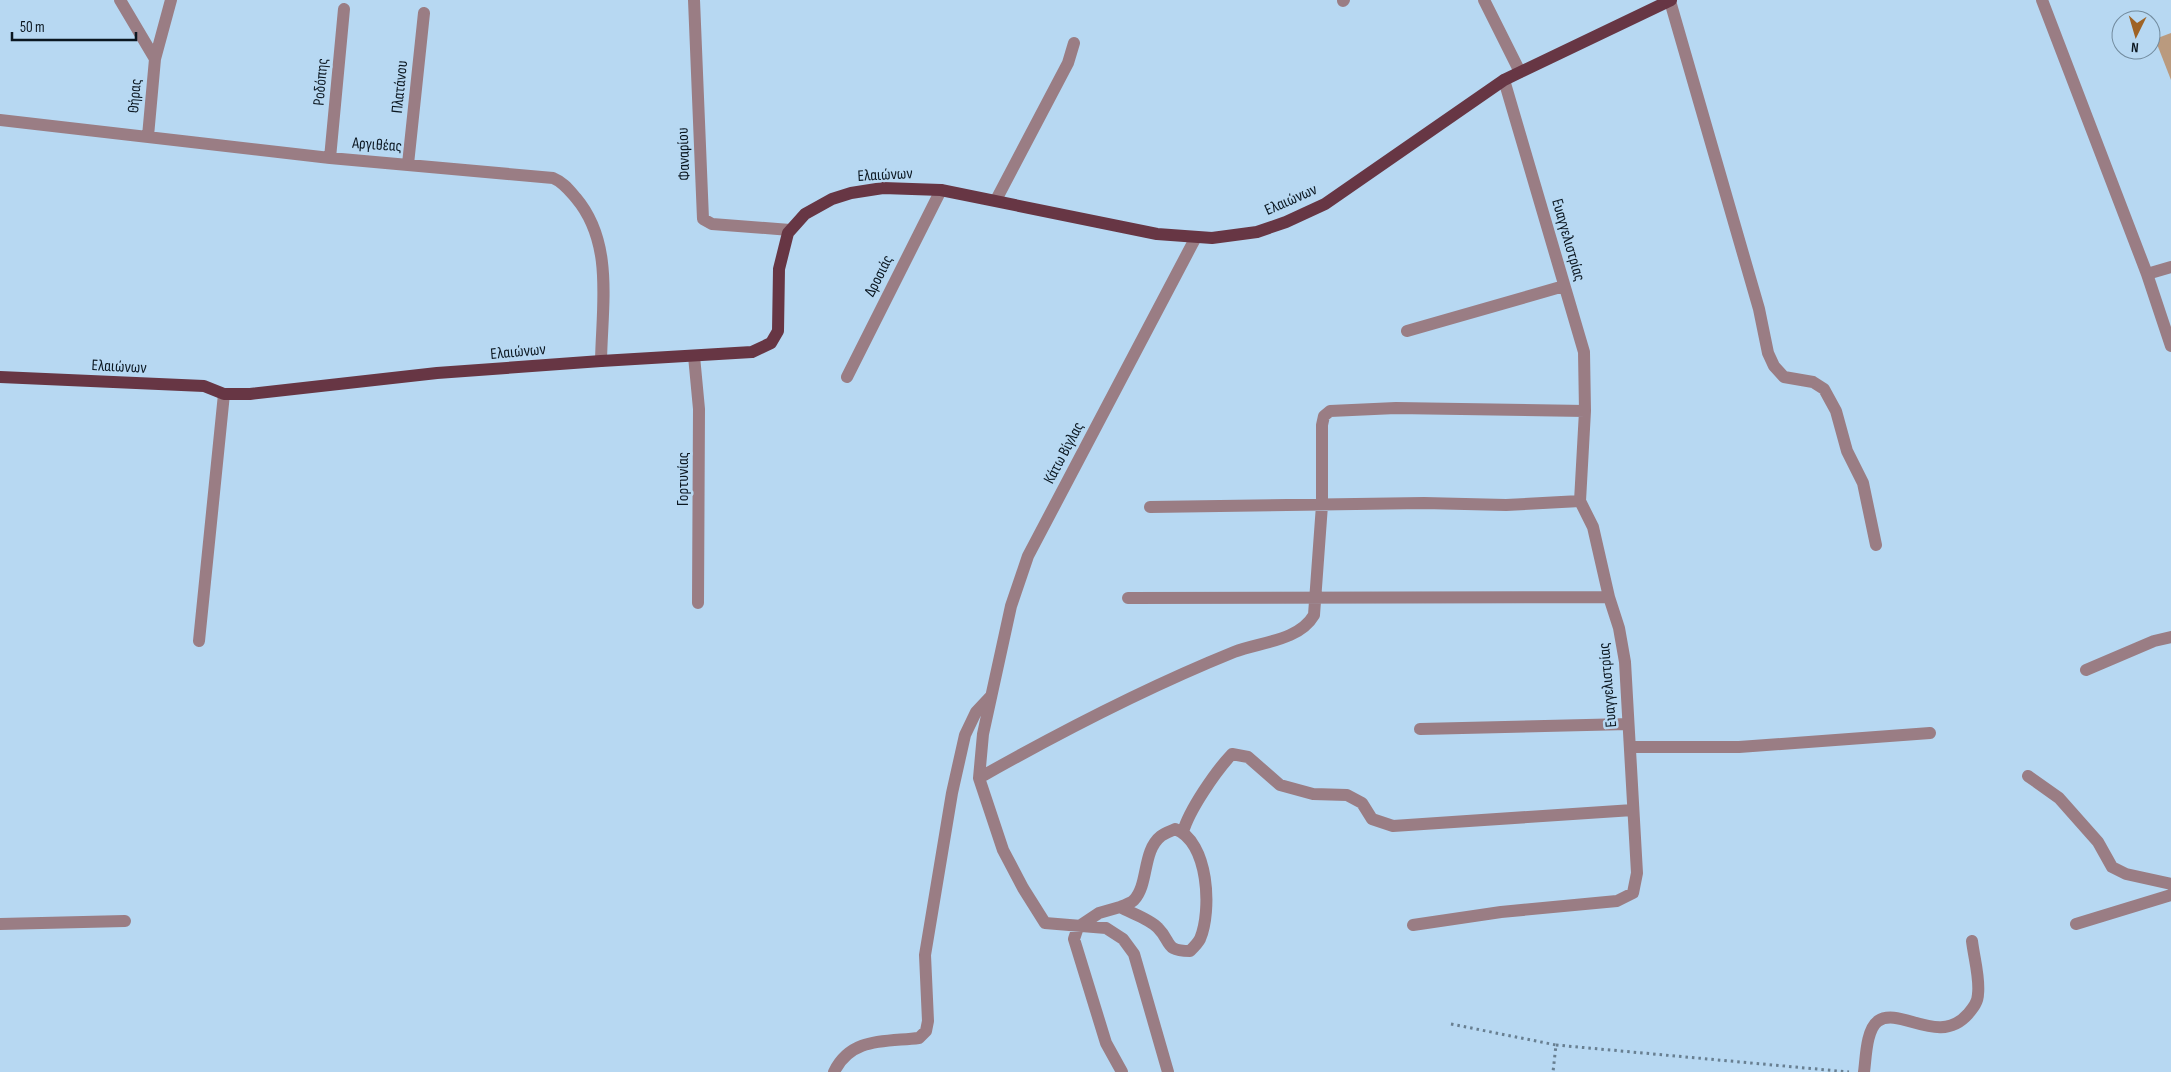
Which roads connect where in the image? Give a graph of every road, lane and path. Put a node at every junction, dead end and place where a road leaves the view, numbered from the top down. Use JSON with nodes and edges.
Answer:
{"nodes":[{"id":1,"x":120,"y":0,"type":"edge"},
{"id":2,"x":171,"y":0,"type":"edge"},
{"id":3,"x":694,"y":0,"type":"edge"},
{"id":4,"x":1484,"y":0,"type":"edge"},
{"id":5,"x":1671,"y":0,"type":"edge"},
{"id":6,"x":2042,"y":0,"type":"edge"},
{"id":7,"x":344,"y":8,"type":"dead end"},
{"id":8,"x":424,"y":13,"type":"dead end"},
{"id":9,"x":1074,"y":43,"type":"dead end"},
{"id":10,"x":155,"y":59,"type":"junction"},
{"id":11,"x":1520,"y":72,"type":"junction"},
{"id":12,"x":1504,"y":80,"type":"junction"},
{"id":13,"x":0,"y":120,"type":"edge"},
{"id":14,"x":148,"y":136,"type":"junction"},
{"id":15,"x":330,"y":158,"type":"junction"},
{"id":16,"x":408,"y":164,"type":"junction"},
{"id":17,"x":941,"y":190,"type":"junction"},
{"id":18,"x":996,"y":200,"type":"junction"},
{"id":19,"x":790,"y":230,"type":"junction"},
{"id":20,"x":1196,"y":237,"type":"junction"},
{"id":21,"x":2171,"y":267,"type":"edge"},
{"id":22,"x":2148,"y":274,"type":"junction"},
{"id":23,"x":1564,"y":286,"type":"junction"},
{"id":24,"x":1407,"y":331,"type":"dead end"},
{"id":25,"x":2171,"y":346,"type":"edge"},
{"id":26,"x":694,"y":356,"type":"junction"},
{"id":27,"x":601,"y":361,"type":"junction"},
{"id":28,"x":846,"y":376,"type":"dead end"},
{"id":29,"x":0,"y":377,"type":"edge"},
{"id":30,"x":224,"y":394,"type":"junction"},
{"id":31,"x":1585,"y":411,"type":"junction"},
{"id":32,"x":1580,"y":501,"type":"junction"},
{"id":33,"x":1322,"y":505,"type":"junction"},
{"id":34,"x":1150,"y":507,"type":"dead end"},
{"id":35,"x":1876,"y":545,"type":"dead end"},
{"id":36,"x":1315,"y":596,"type":"junction"},
{"id":37,"x":1609,"y":596,"type":"junction"},
{"id":38,"x":1128,"y":598,"type":"dead end"},
{"id":39,"x":698,"y":603,"type":"dead end"},
{"id":40,"x":2171,"y":637,"type":"edge"},
{"id":41,"x":199,"y":640,"type":"dead end"},
{"id":42,"x":2086,"y":670,"type":"dead end"},
{"id":43,"x":992,"y":696,"type":"junction"},
{"id":44,"x":1628,"y":724,"type":"junction"},
{"id":45,"x":1420,"y":729,"type":"dead end"},
{"id":46,"x":1930,"y":733,"type":"dead end"},
{"id":47,"x":1630,"y":747,"type":"junction"},
{"id":48,"x":2028,"y":776,"type":"dead end"},
{"id":49,"x":979,"y":778,"type":"junction"},
{"id":50,"x":1633,"y":810,"type":"junction"},
{"id":51,"x":1183,"y":832,"type":"junction"},
{"id":52,"x":2171,"y":884,"type":"edge"},
{"id":53,"x":2171,"y":895,"type":"edge"},
{"id":54,"x":1120,"y":907,"type":"junction"},
{"id":55,"x":125,"y":921,"type":"dead end"},
{"id":56,"x":0,"y":924,"type":"edge"},
{"id":57,"x":2076,"y":924,"type":"dead end"},
{"id":58,"x":1413,"y":925,"type":"dead end"},
{"id":59,"x":1078,"y":927,"type":"junction"},
{"id":60,"x":1972,"y":941,"type":"dead end"},
{"id":61,"x":1451,"y":1024,"type":"dead end"},
{"id":62,"x":1556,"y":1045,"type":"junction"},
{"id":63,"x":834,"y":1072,"type":"edge"},
{"id":64,"x":1122,"y":1072,"type":"edge"},
{"id":65,"x":1168,"y":1072,"type":"edge"},
{"id":66,"x":1553,"y":1072,"type":"edge"},
{"id":67,"x":1849,"y":1072,"type":"edge"},
{"id":68,"x":1864,"y":1072,"type":"edge"}],
"edges":[{"from":1,"to":10,"type":"street","name":"Θήρας"},
{"from":2,"to":10,"type":"street","name":"Θήρας"},
{"from":3,"to":19,"type":"street","name":"Φαναρίου"},
{"from":4,"to":11,"type":"street"},
{"from":5,"to":11,"type":"main road","name":"Ελαιώνων"},
{"from":5,"to":35,"type":"street"},
{"from":6,"to":22,"type":"street"},
{"from":7,"to":15,"type":"street","name":"Ροδόπης"},
{"from":8,"to":16,"type":"street","name":"Πλατάνου"},
{"from":9,"to":18,"type":"street"},
{"from":10,"to":14,"type":"street","name":"Θήρας"},
{"from":11,"to":12,"type":"main road","name":"Ελαιώνων"},
{"from":12,"to":20,"type":"main road","name":"Ελαιώνων"},
{"from":12,"to":23,"type":"street","name":"Ευαγγελιστρίας"},
{"from":13,"to":14,"type":"street","name":"Αργιθέας"},
{"from":14,"to":15,"type":"street","name":"Αργιθέας"},
{"from":15,"to":16,"type":"street","name":"Αργιθέας"},
{"from":16,"to":27,"type":"street","name":"Αργιθέας"},
{"from":17,"to":18,"type":"main road","name":"Ελαιώνων"},
{"from":17,"to":19,"type":"main road","name":"Ελαιώνων"},
{"from":17,"to":28,"type":"street","name":"Δροσιάς"},
{"from":18,"to":20,"type":"main road","name":"Ελαιώνων"},
{"from":19,"to":26,"type":"main road","name":"Ελαιώνων"},
{"from":20,"to":43,"type":"street","name":"Κάτω Βίγλας"},
{"from":21,"to":22,"type":"street"},
{"from":22,"to":25,"type":"street"},
{"from":23,"to":24,"type":"street"},
{"from":23,"to":31,"type":"street","name":"Ευαγγελιστρίας"},
{"from":26,"to":27,"type":"main road","name":"Ελαιώνων"},
{"from":26,"to":39,"type":"street","name":"Γορτυνίας"},
{"from":27,"to":30,"type":"main road","name":"Ελαιώνων"},
{"from":29,"to":30,"type":"main road","name":"Ελαιώνων"},
{"from":30,"to":41,"type":"street"},
{"from":31,"to":32,"type":"street","name":"Ευαγγελιστρίας"},
{"from":31,"to":33,"type":"street"},
{"from":32,"to":33,"type":"street"},
{"from":32,"to":37,"type":"street","name":"Ευαγγελιστρίας"},
{"from":33,"to":34,"type":"street"},
{"from":33,"to":36,"type":"street"},
{"from":36,"to":37,"type":"street"},
{"from":36,"to":38,"type":"street"},
{"from":36,"to":49,"type":"street"},
{"from":37,"to":44,"type":"street","name":"Ευαγγελιστρίας"},
{"from":40,"to":42,"type":"street"},
{"from":43,"to":49,"type":"street","name":"Κάτω Βίγλας"},
{"from":43,"to":63,"type":"street"},
{"from":44,"to":45,"type":"street"},
{"from":44,"to":47,"type":"street","name":"Ευαγγελιστρίας"},
{"from":46,"to":47,"type":"street"},
{"from":47,"to":50,"type":"street","name":"Ευαγγελιστρίας"},
{"from":48,"to":52,"type":"street"},
{"from":49,"to":59,"type":"street"},
{"from":50,"to":51,"type":"street"},
{"from":50,"to":58,"type":"street","name":"Ευαγγελιστρίας"},
{"from":51,"to":54,"type":"street"},
{"from":51,"to":54,"type":"street"},
{"from":53,"to":57,"type":"street"},
{"from":54,"to":59,"type":"street"},
{"from":55,"to":56,"type":"street"},
{"from":59,"to":64,"type":"street"},
{"from":59,"to":65,"type":"street"},
{"from":60,"to":68,"type":"street"},
{"from":61,"to":62,"type":"path"},
{"from":62,"to":66,"type":"path"},
{"from":62,"to":67,"type":"path"}]}
